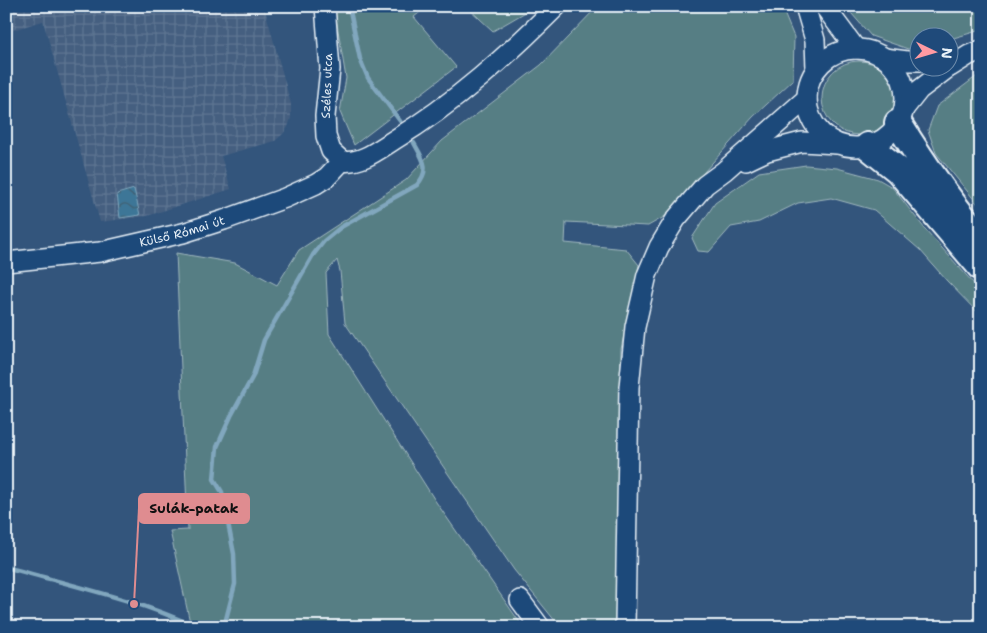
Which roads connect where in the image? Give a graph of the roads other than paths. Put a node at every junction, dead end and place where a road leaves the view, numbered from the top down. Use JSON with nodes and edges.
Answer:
{"nodes":[{"id":1,"x":325,"y":6,"type":"edge"},
{"id":2,"x":557,"y":6,"type":"edge"},
{"id":3,"x":805,"y":6,"type":"edge"},
{"id":4,"x":824,"y":6,"type":"edge"},
{"id":5,"x":856,"y":48,"type":"junction"},
{"id":6,"x":975,"y":52,"type":"edge"},
{"id":7,"x":960,"y":55,"type":"edge"},
{"id":8,"x":884,"y":58,"type":"junction"},
{"id":9,"x":910,"y":61,"type":"edge"},
{"id":10,"x":960,"y":61,"type":"edge"},
{"id":11,"x":816,"y":69,"type":"junction"},
{"id":12,"x":935,"y":78,"type":"edge"},
{"id":13,"x":807,"y":98,"type":"junction"},
{"id":14,"x":901,"y":116,"type":"junction"},
{"id":15,"x":838,"y":144,"type":"junction"},
{"id":16,"x":868,"y":146,"type":"junction"},
{"id":17,"x":342,"y":161,"type":"junction"},
{"id":18,"x":724,"y":171,"type":"junction"},
{"id":19,"x":981,"y":239,"type":"edge"},
{"id":20,"x":6,"y":262,"type":"edge"},
{"id":21,"x":981,"y":267,"type":"edge"},
{"id":22,"x":520,"y":600,"type":"dead end"},
{"id":23,"x":540,"y":627,"type":"edge"},
{"id":24,"x":625,"y":627,"type":"edge"}],
"edges":[{"from":1,"to":17,"type":"street","name":"Széles utca"},
{"from":2,"to":17,"type":"street"},
{"from":3,"to":11,"type":"street"},
{"from":4,"to":5,"type":"street"},
{"from":5,"to":8,"type":"street"},
{"from":5,"to":11,"type":"street"},
{"from":6,"to":7,"type":"street"},
{"from":6,"to":10,"type":"street"},
{"from":8,"to":9,"type":"street"},
{"from":8,"to":14,"type":"street"},
{"from":11,"to":13,"type":"street"},
{"from":12,"to":14,"type":"street"},
{"from":13,"to":15,"type":"street"},
{"from":13,"to":18,"type":"street"},
{"from":14,"to":16,"type":"street"},
{"from":14,"to":19,"type":"highway"},
{"from":15,"to":16,"type":"street"},
{"from":15,"to":18,"type":"street"},
{"from":16,"to":21,"type":"highway"},
{"from":17,"to":20,"type":"street","name":"Külső Római út"},
{"from":18,"to":24,"type":"street"},
{"from":22,"to":23,"type":"street"}]}
